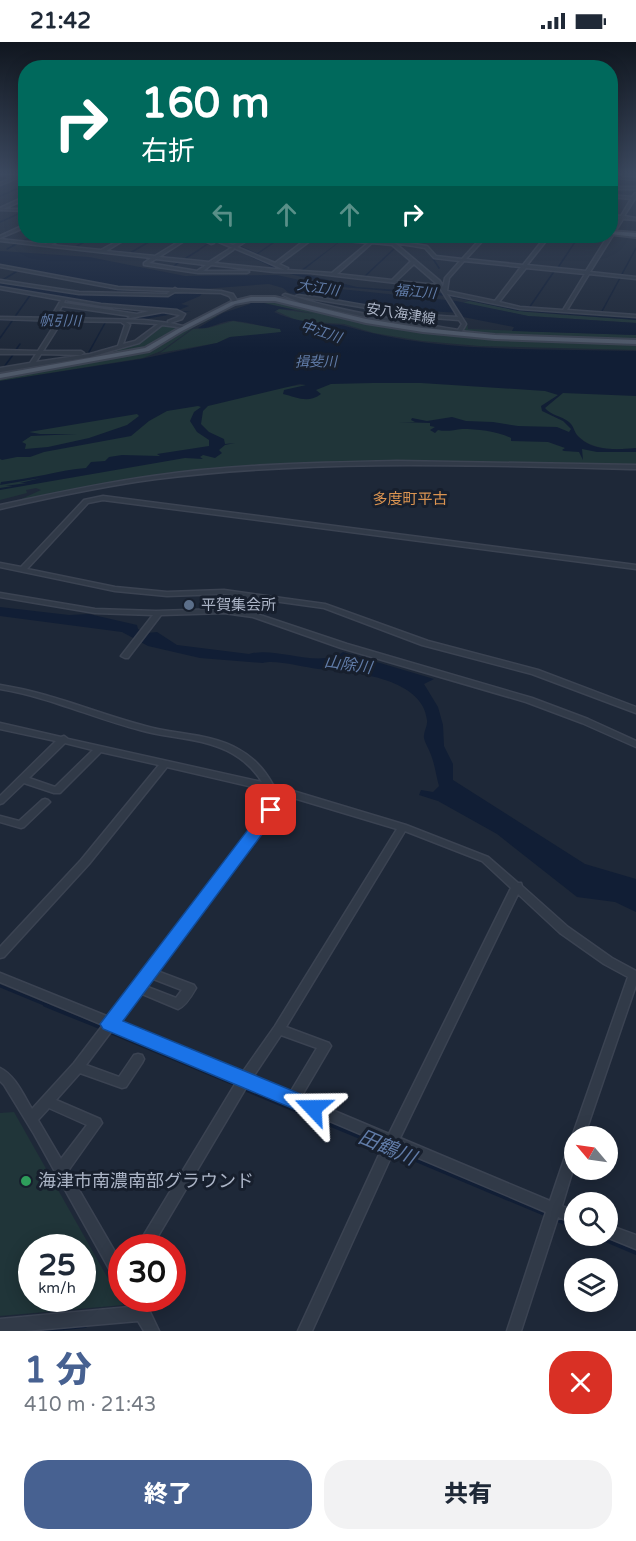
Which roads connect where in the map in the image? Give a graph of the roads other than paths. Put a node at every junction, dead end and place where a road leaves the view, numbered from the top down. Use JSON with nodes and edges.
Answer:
{"nodes":[{"id":1,"x":618,"y":234,"type":"edge"},
{"id":2,"x":636,"y":235,"type":"edge"},
{"id":3,"x":0,"y":238,"type":"edge"},
{"id":4,"x":18,"y":241,"type":"edge"},
{"id":5,"x":33,"y":243,"type":"edge"},
{"id":6,"x":50,"y":243,"type":"edge"},
{"id":7,"x":116,"y":243,"type":"edge"},
{"id":8,"x":178,"y":243,"type":"edge"},
{"id":9,"x":218,"y":243,"type":"edge"},
{"id":10,"x":223,"y":243,"type":"edge"},
{"id":11,"x":242,"y":243,"type":"edge"},
{"id":12,"x":305,"y":243,"type":"edge"},
{"id":13,"x":370,"y":243,"type":"edge"},
{"id":14,"x":392,"y":243,"type":"edge"},
{"id":15,"x":398,"y":243,"type":"edge"},
{"id":16,"x":478,"y":243,"type":"edge"},
{"id":17,"x":542,"y":243,"type":"edge"},
{"id":18,"x":605,"y":243,"type":"edge"},
{"id":19,"x":46,"y":245,"type":"junction"},
{"id":20,"x":234,"y":248,"type":"junction"},
{"id":21,"x":102,"y":251,"type":"junction"},
{"id":22,"x":155,"y":257,"type":"junction"},
{"id":23,"x":463,"y":259,"type":"junction"},
{"id":24,"x":414,"y":261,"type":"junction"},
{"id":25,"x":244,"y":262,"type":"dead end"},
{"id":26,"x":211,"y":263,"type":"junction"},
{"id":27,"x":275,"y":265,"type":"junction"},
{"id":28,"x":0,"y":266,"type":"edge"},
{"id":29,"x":238,"y":266,"type":"junction"},
{"id":30,"x":524,"y":266,"type":"junction"},
{"id":31,"x":276,"y":271,"type":"junction"},
{"id":32,"x":298,"y":271,"type":"junction"},
{"id":33,"x":198,"y":272,"type":"junction"},
{"id":34,"x":587,"y":273,"type":"junction"},
{"id":35,"x":333,"y":274,"type":"junction"},
{"id":36,"x":636,"y":278,"type":"edge"},
{"id":37,"x":0,"y":281,"type":"edge"},
{"id":38,"x":393,"y":281,"type":"junction"},
{"id":39,"x":0,"y":288,"type":"edge"},
{"id":40,"x":175,"y":289,"type":"junction"},
{"id":41,"x":446,"y":294,"type":"junction"},
{"id":42,"x":285,"y":295,"type":"junction"},
{"id":43,"x":63,"y":301,"type":"junction"},
{"id":44,"x":339,"y":301,"type":"junction"},
{"id":45,"x":236,"y":302,"type":"junction"},
{"id":46,"x":496,"y":303,"type":"junction"},
{"id":47,"x":296,"y":304,"type":"junction"},
{"id":48,"x":330,"y":309,"type":"junction"},
{"id":49,"x":171,"y":311,"type":"junction"},
{"id":50,"x":564,"y":311,"type":"junction"},
{"id":51,"x":137,"y":316,"type":"junction"},
{"id":52,"x":459,"y":316,"type":"junction"},
{"id":53,"x":636,"y":316,"type":"edge"},
{"id":54,"x":0,"y":318,"type":"edge"},
{"id":55,"x":59,"y":320,"type":"junction"},
{"id":56,"x":120,"y":321,"type":"junction"},
{"id":57,"x":170,"y":322,"type":"dead end"},
{"id":58,"x":185,"y":327,"type":"junction"},
{"id":59,"x":423,"y":330,"type":"junction"},
{"id":60,"x":459,"y":332,"type":"junction"},
{"id":61,"x":495,"y":337,"type":"junction"},
{"id":62,"x":636,"y":342,"type":"edge"},
{"id":63,"x":120,"y":345,"type":"junction"},
{"id":64,"x":0,"y":352,"type":"edge"},
{"id":65,"x":39,"y":352,"type":"junction"},
{"id":66,"x":90,"y":354,"type":"junction"},
{"id":67,"x":32,"y":365,"type":"junction"},
{"id":68,"x":0,"y":370,"type":"edge"},
{"id":69,"x":0,"y":376,"type":"edge"},
{"id":70,"x":636,"y":469,"type":"edge"},
{"id":71,"x":0,"y":507,"type":"edge"},
{"id":72,"x":0,"y":565,"type":"edge"},
{"id":73,"x":636,"y":567,"type":"edge"},
{"id":74,"x":22,"y":570,"type":"junction"},
{"id":75,"x":0,"y":595,"type":"edge"},
{"id":76,"x":159,"y":613,"type":"junction"},
{"id":77,"x":125,"y":656,"type":"dead end"},
{"id":78,"x":0,"y":687,"type":"edge"},
{"id":79,"x":636,"y":710,"type":"edge"},
{"id":80,"x":0,"y":726,"type":"edge"},
{"id":81,"x":64,"y":739,"type":"junction"},
{"id":82,"x":636,"y":744,"type":"edge"},
{"id":83,"x":100,"y":748,"type":"junction"},
{"id":84,"x":165,"y":763,"type":"junction"},
{"id":85,"x":23,"y":779,"type":"junction"},
{"id":86,"x":269,"y":787,"type":"junction"},
{"id":87,"x":285,"y":792,"type":"junction"},
{"id":88,"x":2,"y":796,"type":"edge"},
{"id":89,"x":45,"y":802,"type":"dead end"},
{"id":90,"x":0,"y":819,"type":"edge"},
{"id":91,"x":403,"y":827,"type":"junction"},
{"id":92,"x":517,"y":886,"type":"junction"},
{"id":93,"x":0,"y":954,"type":"edge"},
{"id":94,"x":148,"y":972,"type":"junction"},
{"id":95,"x":635,"y":975,"type":"edge"},
{"id":96,"x":0,"y":977,"type":"edge"},
{"id":97,"x":136,"y":987,"type":"junction"},
{"id":98,"x":106,"y":1029,"type":"junction"},
{"id":99,"x":279,"y":1029,"type":"junction"},
{"id":100,"x":138,"y":1059,"type":"dead end"},
{"id":101,"x":78,"y":1067,"type":"junction"},
{"id":102,"x":0,"y":1073,"type":"edge"},
{"id":103,"x":241,"y":1085,"type":"junction"},
{"id":104,"x":293,"y":1100,"type":"junction"},
{"id":105,"x":46,"y":1101,"type":"junction"},
{"id":106,"x":31,"y":1119,"type":"junction"},
{"id":107,"x":582,"y":1126,"type":"edge"},
{"id":108,"x":389,"y":1146,"type":"junction"},
{"id":109,"x":61,"y":1170,"type":"junction"},
{"id":110,"x":564,"y":1178,"type":"edge"},
{"id":111,"x":552,"y":1214,"type":"junction"},
{"id":112,"x":564,"y":1216,"type":"edge"},
{"id":113,"x":151,"y":1234,"type":"edge"},
{"id":114,"x":618,"y":1235,"type":"edge"},
{"id":115,"x":636,"y":1242,"type":"edge"},
{"id":116,"x":108,"y":1253,"type":"edge"},
{"id":117,"x":142,"y":1313,"type":"joint"},
{"id":118,"x":0,"y":1326,"type":"edge"},
{"id":119,"x":152,"y":1331,"type":"edge"},
{"id":120,"x":305,"y":1331,"type":"edge"},
{"id":121,"x":514,"y":1331,"type":"edge"}],
"edges":[{"from":1,"to":2,"type":"main road"},
{"from":3,"to":4,"type":"street"},
{"from":5,"to":19,"type":"street"},
{"from":6,"to":19,"type":"street"},
{"from":7,"to":21,"type":"street"},
{"from":8,"to":22,"type":"street"},
{"from":9,"to":20,"type":"street"},
{"from":10,"to":20,"type":"street"},
{"from":11,"to":20,"type":"street"},
{"from":12,"to":27,"type":"street"},
{"from":13,"to":35,"type":"street"},
{"from":14,"to":24,"type":"street"},
{"from":15,"to":23,"type":"street"},
{"from":16,"to":23,"type":"street"},
{"from":17,"to":30,"type":"street"},
{"from":18,"to":34,"type":"street"},
{"from":19,"to":21,"type":"street"},
{"from":20,"to":26,"type":"street"},
{"from":20,"to":27,"type":"street"},
{"from":20,"to":31,"type":"street"},
{"from":21,"to":22,"type":"street"},
{"from":22,"to":26,"type":"street"},
{"from":22,"to":33,"type":"street"},
{"from":23,"to":30,"type":"street"},
{"from":23,"to":41,"type":"street"},
{"from":24,"to":38,"type":"street"},
{"from":24,"to":41,"type":"street"},
{"from":25,"to":29,"type":"street"},
{"from":26,"to":29,"type":"street"},
{"from":26,"to":33,"type":"street"},
{"from":27,"to":32,"type":"street"},
{"from":28,"to":40,"type":"street"},
{"from":29,"to":31,"type":"street"},
{"from":30,"to":34,"type":"street"},
{"from":30,"to":46,"type":"street"},
{"from":31,"to":32,"type":"street"},
{"from":31,"to":33,"type":"street"},
{"from":32,"to":35,"type":"street"},
{"from":34,"to":36,"type":"street"},
{"from":34,"to":50,"type":"street"},
{"from":35,"to":38,"type":"street"},
{"from":37,"to":40,"type":"street"},
{"from":38,"to":41,"type":"street"},
{"from":39,"to":43,"type":"street"},
{"from":40,"to":45,"type":"street"},
{"from":41,"to":46,"type":"street"},
{"from":41,"to":52,"type":"street"},
{"from":42,"to":44,"type":"street"},
{"from":42,"to":47,"type":"street"},
{"from":42,"to":48,"type":"street"},
{"from":43,"to":49,"type":"street"},
{"from":43,"to":51,"type":"street"},
{"from":43,"to":55,"type":"street"},
{"from":44,"to":48,"type":"street"},
{"from":44,"to":52,"type":"street"},
{"from":45,"to":47,"type":"main road","name":"安八海津線"},
{"from":45,"to":58,"type":"main road","name":"安八海津線"},
{"from":46,"to":50,"type":"street"},
{"from":47,"to":59,"type":"main road","name":"安八海津線"},
{"from":48,"to":60,"type":"street"},
{"from":49,"to":51,"type":"street"},
{"from":49,"to":57,"type":"street"},
{"from":50,"to":53,"type":"street"},
{"from":51,"to":56,"type":"street"},
{"from":52,"to":60,"type":"street"},
{"from":54,"to":55,"type":"street"},
{"from":55,"to":56,"type":"street"},
{"from":55,"to":65,"type":"street"},
{"from":56,"to":58,"type":"street"},
{"from":56,"to":63,"type":"street"},
{"from":56,"to":63,"type":"street"},
{"from":58,"to":69,"type":"main road","name":"安八海津線"},
{"from":59,"to":60,"type":"street"},
{"from":59,"to":61,"type":"main road","name":"安八海津線"},
{"from":60,"to":61,"type":"street"},
{"from":61,"to":62,"type":"main road","name":"安八海津線"},
{"from":63,"to":66,"type":"street"},
{"from":64,"to":65,"type":"street"},
{"from":65,"to":66,"type":"street"},
{"from":65,"to":67,"type":"street"},
{"from":66,"to":67,"type":"street"},
{"from":67,"to":68,"type":"street"},
{"from":70,"to":71,"type":"street"},
{"from":72,"to":74,"type":"street"},
{"from":73,"to":74,"type":"street"},
{"from":74,"to":79,"type":"street"},
{"from":75,"to":76,"type":"street"},
{"from":76,"to":77,"type":"street"},
{"from":76,"to":82,"type":"street"},
{"from":78,"to":86,"type":"street"},
{"from":80,"to":81,"type":"street"},
{"from":81,"to":83,"type":"street"},
{"from":81,"to":85,"type":"street"},
{"from":83,"to":84,"type":"street"},
{"from":83,"to":85,"type":"street"},
{"from":84,"to":86,"type":"street"},
{"from":84,"to":93,"type":"street"},
{"from":85,"to":88,"type":"street"},
{"from":86,"to":87,"type":"street"},
{"from":87,"to":91,"type":"street"},
{"from":87,"to":94,"type":"street"},
{"from":89,"to":90,"type":"street"},
{"from":91,"to":92,"type":"street"},
{"from":91,"to":99,"type":"street"},
{"from":92,"to":95,"type":"street"},
{"from":92,"to":108,"type":"street"},
{"from":94,"to":97,"type":"street"},
{"from":94,"to":97,"type":"street"},
{"from":95,"to":107,"type":"street"},
{"from":96,"to":98,"type":"street"},
{"from":97,"to":98,"type":"street"},
{"from":98,"to":101,"type":"street"},
{"from":98,"to":103,"type":"street"},
{"from":99,"to":103,"type":"street"},
{"from":99,"to":104,"type":"street"},
{"from":100,"to":101,"type":"street"},
{"from":101,"to":105,"type":"street"},
{"from":102,"to":106,"type":"street"},
{"from":103,"to":104,"type":"street"},
{"from":103,"to":113,"type":"street"},
{"from":104,"to":108,"type":"street"},
{"from":105,"to":106,"type":"street"},
{"from":105,"to":109,"type":"street"},
{"from":106,"to":109,"type":"street"},
{"from":108,"to":111,"type":"street"},
{"from":108,"to":120,"type":"street"},
{"from":109,"to":116,"type":"street"},
{"from":110,"to":111,"type":"street"},
{"from":111,"to":112,"type":"street"},
{"from":111,"to":121,"type":"street"},
{"from":114,"to":115,"type":"street"},
{"from":117,"to":118,"type":"street"},
{"from":117,"to":119,"type":"street"}]}
